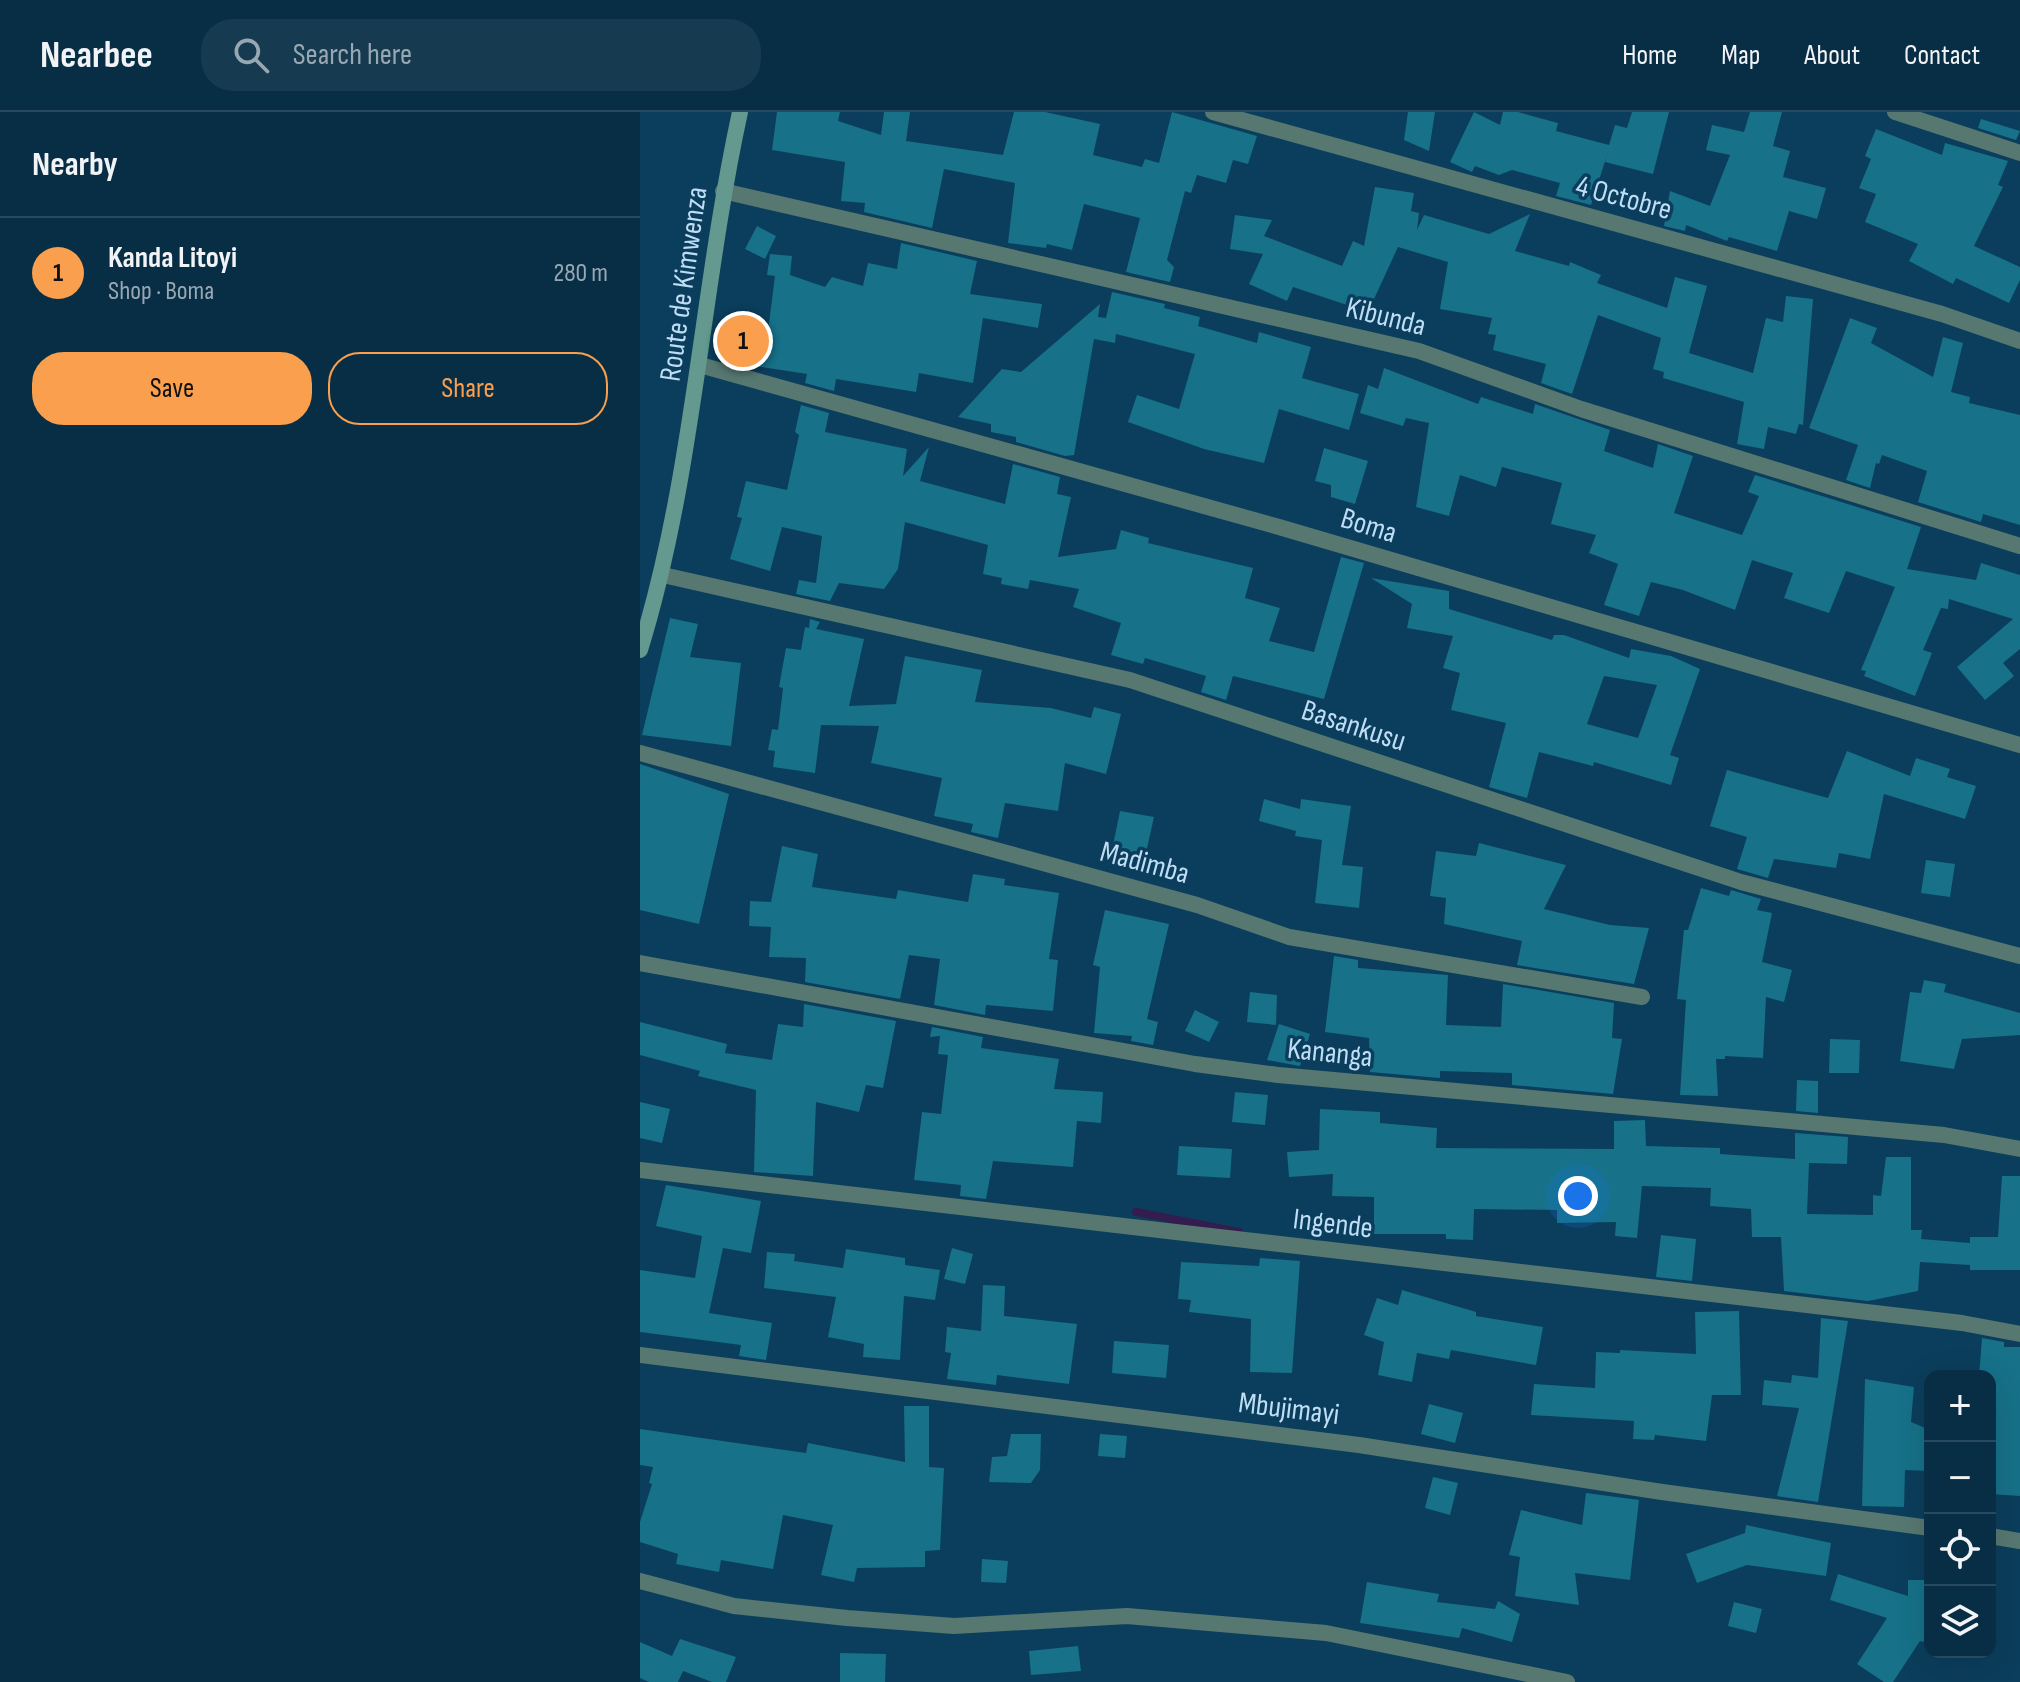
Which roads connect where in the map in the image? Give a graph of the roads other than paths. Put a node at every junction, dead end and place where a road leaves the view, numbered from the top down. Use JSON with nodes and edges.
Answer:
{"nodes":[{"id":1,"x":740,"y":112,"type":"edge"},
{"id":2,"x":1213,"y":112,"type":"edge"},
{"id":3,"x":1895,"y":112,"type":"edge"},
{"id":4,"x":2020,"y":153,"type":"edge"},
{"id":5,"x":723,"y":191,"type":"junction"},
{"id":6,"x":2020,"y":341,"type":"edge"},
{"id":7,"x":700,"y":365,"type":"junction"},
{"id":8,"x":2020,"y":546,"type":"edge"},
{"id":9,"x":663,"y":575,"type":"junction"},
{"id":10,"x":640,"y":650,"type":"edge"},
{"id":11,"x":2020,"y":745,"type":"edge"},
{"id":12,"x":640,"y":753,"type":"edge"},
{"id":13,"x":2020,"y":956,"type":"edge"},
{"id":14,"x":640,"y":963,"type":"edge"},
{"id":15,"x":1642,"y":997,"type":"dead end"},
{"id":16,"x":2020,"y":1149,"type":"edge"},
{"id":17,"x":640,"y":1170,"type":"edge"},
{"id":18,"x":2020,"y":1334,"type":"edge"},
{"id":19,"x":640,"y":1355,"type":"edge"},
{"id":20,"x":1924,"y":1527,"type":"edge"},
{"id":21,"x":1996,"y":1537,"type":"edge"},
{"id":22,"x":2020,"y":1541,"type":"edge"},
{"id":23,"x":640,"y":1581,"type":"edge"},
{"id":24,"x":1567,"y":1682,"type":"edge"}],
"edges":[{"from":1,"to":5,"type":"street","name":"Route de Kimwenza"},
{"from":2,"to":6,"type":"street","name":"4 Octobre"},
{"from":3,"to":4,"type":"street"},
{"from":5,"to":7,"type":"street","name":"Route de Kimwenza"},
{"from":5,"to":8,"type":"street","name":"Kibunda"},
{"from":7,"to":9,"type":"street","name":"Route de Kimwenza"},
{"from":7,"to":11,"type":"street","name":"Boma"},
{"from":9,"to":10,"type":"street","name":"Route de Kimwenza"},
{"from":9,"to":13,"type":"street","name":"Basankusu"},
{"from":12,"to":15,"type":"street","name":"Madimba"},
{"from":14,"to":16,"type":"street","name":"Kananga"},
{"from":17,"to":18,"type":"street","name":"Ingende"},
{"from":19,"to":20,"type":"street","name":"Mbujimayi"},
{"from":21,"to":22,"type":"street"},
{"from":23,"to":24,"type":"street"}]}
